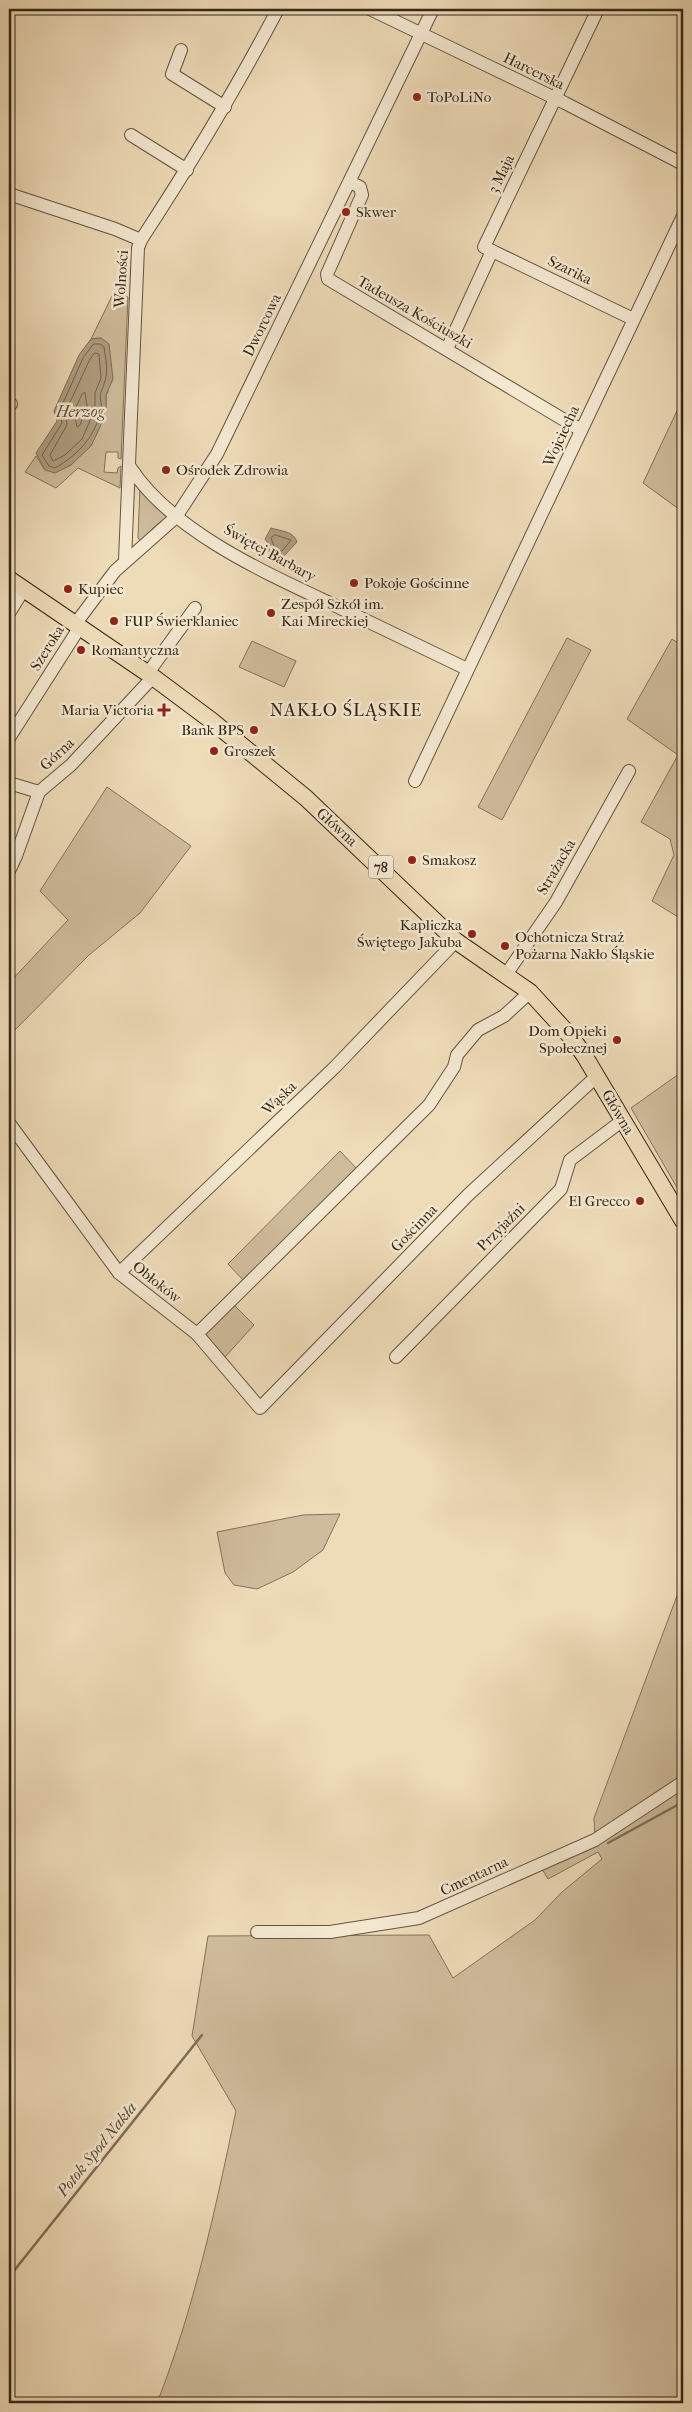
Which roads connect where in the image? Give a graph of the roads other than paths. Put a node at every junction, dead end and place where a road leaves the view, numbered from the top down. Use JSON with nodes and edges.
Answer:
{"nodes":[{"id":1,"x":278,"y":9,"type":"edge"},
{"id":2,"x":370,"y":9,"type":"edge"},
{"id":3,"x":433,"y":9,"type":"edge"},
{"id":4,"x":598,"y":9,"type":"edge"},
{"id":5,"x":421,"y":34,"type":"junction"},
{"id":6,"x":181,"y":50,"type":"dead end"},
{"id":7,"x":556,"y":99,"type":"junction"},
{"id":8,"x":225,"y":107,"type":"junction"},
{"id":9,"x":131,"y":135,"type":"dead end"},
{"id":10,"x":683,"y":164,"type":"edge"},
{"id":11,"x":187,"y":170,"type":"junction"},
{"id":12,"x":350,"y":182,"type":"junction"},
{"id":13,"x":9,"y":194,"type":"edge"},
{"id":14,"x":683,"y":216,"type":"edge"},
{"id":15,"x":141,"y":240,"type":"junction"},
{"id":16,"x":492,"y":251,"type":"junction"},
{"id":17,"x":633,"y":319,"type":"junction"},
{"id":18,"x":447,"y":349,"type":"junction"},
{"id":19,"x":582,"y":430,"type":"junction"},
{"id":20,"x":130,"y":467,"type":"junction"},
{"id":21,"x":176,"y":517,"type":"junction"},
{"id":22,"x":125,"y":560,"type":"junction"},
{"id":23,"x":9,"y":579,"type":"edge"},
{"id":24,"x":24,"y":589,"type":"junction"},
{"id":25,"x":195,"y":608,"type":"dead end"},
{"id":26,"x":9,"y":613,"type":"edge"},
{"id":27,"x":79,"y":626,"type":"junction"},
{"id":28,"x":467,"y":669,"type":"junction"},
{"id":29,"x":151,"y":675,"type":"junction"},
{"id":30,"x":9,"y":738,"type":"edge"},
{"id":31,"x":629,"y":771,"type":"dead end"},
{"id":32,"x":415,"y":781,"type":"dead end"},
{"id":33,"x":9,"y":783,"type":"edge"},
{"id":34,"x":39,"y":792,"type":"junction"},
{"id":35,"x":9,"y":871,"type":"edge"},
{"id":36,"x":456,"y":941,"type":"junction"},
{"id":37,"x":505,"y":976,"type":"junction"},
{"id":38,"x":530,"y":992,"type":"junction"},
{"id":39,"x":597,"y":1076,"type":"junction"},
{"id":40,"x":623,"y":1120,"type":"junction"},
{"id":41,"x":9,"y":1124,"type":"edge"},
{"id":42,"x":683,"y":1221,"type":"edge"},
{"id":43,"x":119,"y":1273,"type":"junction"},
{"id":44,"x":196,"y":1334,"type":"junction"},
{"id":45,"x":396,"y":1357,"type":"dead end"},
{"id":46,"x":260,"y":1408,"type":"joint"},
{"id":47,"x":683,"y":1782,"type":"edge"},
{"id":48,"x":257,"y":1932,"type":"dead end"}],
"edges":[{"from":1,"to":8,"type":"street","name":"Wolności"},
{"from":2,"to":5,"type":"street","name":"Harcerska"},
{"from":3,"to":5,"type":"street","name":"Dworcowa"},
{"from":4,"to":7,"type":"street","name":"3 Maja"},
{"from":5,"to":7,"type":"street","name":"Harcerska"},
{"from":5,"to":12,"type":"street","name":"Dworcowa"},
{"from":6,"to":8,"type":"street"},
{"from":7,"to":10,"type":"street","name":"Harcerska"},
{"from":7,"to":16,"type":"street","name":"3 Maja"},
{"from":8,"to":11,"type":"street","name":"Wolności"},
{"from":9,"to":11,"type":"street"},
{"from":11,"to":15,"type":"street","name":"Wolności"},
{"from":12,"to":18,"type":"street","name":"Tadeusza Kościuszki"},
{"from":12,"to":21,"type":"street","name":"Dworcowa"},
{"from":13,"to":15,"type":"street"},
{"from":14,"to":17,"type":"street","name":"Wojciecha"},
{"from":15,"to":20,"type":"street","name":"Wolności"},
{"from":16,"to":17,"type":"street","name":"Szarika"},
{"from":16,"to":18,"type":"street","name":"3 Maja"},
{"from":17,"to":19,"type":"street","name":"Wojciecha"},
{"from":18,"to":19,"type":"street","name":"Tadeusza Kościuszki"},
{"from":19,"to":28,"type":"street","name":"Wojciecha"},
{"from":20,"to":21,"type":"street","name":"Świętej Barbary"},
{"from":20,"to":22,"type":"street","name":"Wolności"},
{"from":21,"to":22,"type":"street","name":"Dworcowa"},
{"from":21,"to":28,"type":"street","name":"Świętej Barbary"},
{"from":22,"to":27,"type":"street","name":"Dworcowa"},
{"from":23,"to":24,"type":"main road","name":"Główna","number":"78"},
{"from":24,"to":26,"type":"street"},
{"from":24,"to":27,"type":"main road","name":"Główna","number":"78"},
{"from":25,"to":29,"type":"street","name":"Górna"},
{"from":27,"to":29,"type":"main road","name":"Główna","number":"78"},
{"from":27,"to":30,"type":"street","name":"Szeroka"},
{"from":28,"to":32,"type":"street","name":"Wojciecha"},
{"from":29,"to":34,"type":"street","name":"Górna"},
{"from":29,"to":36,"type":"main road","name":"Główna","number":"78"},
{"from":31,"to":37,"type":"street","name":"Strażacka"},
{"from":33,"to":34,"type":"street"},
{"from":34,"to":35,"type":"street","name":"Górna"},
{"from":36,"to":37,"type":"main road","name":"Główna","number":"78"},
{"from":36,"to":43,"type":"street","name":"Wąska"},
{"from":37,"to":38,"type":"main road","name":"Główna","number":"78"},
{"from":38,"to":39,"type":"main road","name":"Główna","number":"78"},
{"from":38,"to":44,"type":"street"},
{"from":39,"to":40,"type":"main road","name":"Główna","number":"78"},
{"from":39,"to":46,"type":"street","name":"Gościnna"},
{"from":40,"to":42,"type":"main road","name":"Główna","number":"78"},
{"from":40,"to":45,"type":"street","name":"Przyjaźni"},
{"from":41,"to":43,"type":"street","name":"Obłoków"},
{"from":43,"to":44,"type":"street","name":"Obłoków"},
{"from":44,"to":46,"type":"street","name":"Obłoków"},
{"from":47,"to":48,"type":"street","name":"Cmentarna"}]}
